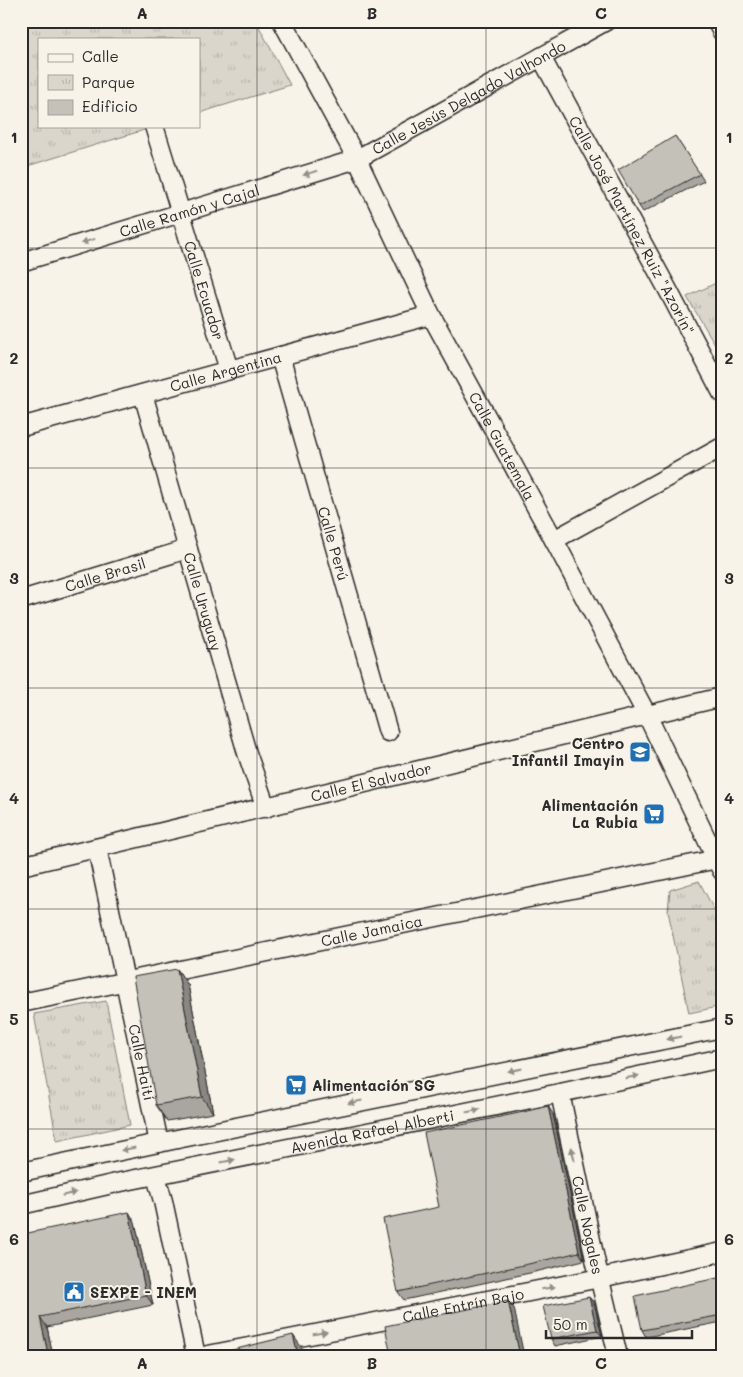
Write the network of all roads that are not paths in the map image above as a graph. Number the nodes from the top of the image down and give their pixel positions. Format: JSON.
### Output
{"nodes":[{"id":1,"x":282,"y":21,"type":"edge"},
{"id":2,"x":606,"y":21,"type":"edge"},
{"id":3,"x":716,"y":21,"type":"edge"},
{"id":4,"x":722,"y":32,"type":"edge"},
{"id":5,"x":541,"y":57,"type":"junction"},
{"id":6,"x":155,"y":128,"type":"edge"},
{"id":7,"x":357,"y":159,"type":"junction"},
{"id":8,"x":181,"y":213,"type":"junction"},
{"id":9,"x":21,"y":262,"type":"edge"},
{"id":10,"x":431,"y":314,"type":"junction"},
{"id":11,"x":280,"y":356,"type":"junction"},
{"id":12,"x":230,"y":370,"type":"junction"},
{"id":13,"x":722,"y":393,"type":"edge"},
{"id":14,"x":143,"y":394,"type":"junction"},
{"id":15,"x":21,"y":427,"type":"edge"},
{"id":16,"x":722,"y":447,"type":"edge"},
{"id":17,"x":554,"y":540,"type":"junction"},
{"id":18,"x":188,"y":549,"type":"junction"},
{"id":19,"x":22,"y":597,"type":"edge"},
{"id":20,"x":722,"y":697,"type":"edge"},
{"id":21,"x":647,"y":715,"type":"junction"},
{"id":22,"x":388,"y":732,"type":"dead end"},
{"id":23,"x":266,"y":808,"type":"junction"},
{"id":24,"x":97,"y":848,"type":"junction"},
{"id":25,"x":720,"y":863,"type":"edge"},
{"id":26,"x":21,"y":866,"type":"edge"},
{"id":27,"x":124,"y":981,"type":"junction"},
{"id":28,"x":21,"y":1003,"type":"edge"},
{"id":29,"x":722,"y":1028,"type":"edge"},
{"id":30,"x":722,"y":1058,"type":"edge"},
{"id":31,"x":560,"y":1093,"type":"junction"},
{"id":32,"x":158,"y":1143,"type":"junction"},
{"id":33,"x":21,"y":1172,"type":"edge"},
{"id":34,"x":156,"y":1176,"type":"junction"},
{"id":35,"x":21,"y":1205,"type":"edge"},
{"id":36,"x":722,"y":1252,"type":"edge"},
{"id":37,"x":600,"y":1278,"type":"junction"},
{"id":38,"x":196,"y":1356,"type":"edge"},
{"id":39,"x":203,"y":1356,"type":"edge"},
{"id":40,"x":618,"y":1356,"type":"edge"}],
"edges":[{"from":1,"to":7,"type":"street","name":"Calle Guatemala"},
{"from":2,"to":5,"type":"street","name":"Calle Jesús Delgado Valhondo"},
{"from":3,"to":4,"type":"street"},
{"from":5,"to":7,"type":"street","name":"Calle Jesús Delgado Valhondo"},
{"from":5,"to":13,"type":"street","name":"Calle José Martínez Ruiz \"Azorín\""},
{"from":6,"to":8,"type":"street","name":"Calle Ecuador"},
{"from":7,"to":8,"type":"street","name":"Calle Ramón y Cajal","one_way":true},
{"from":7,"to":10,"type":"street","name":"Calle Guatemala"},
{"from":8,"to":9,"type":"street","name":"Calle Ramón y Cajal","one_way":true},
{"from":8,"to":12,"type":"street","name":"Calle Ecuador"},
{"from":10,"to":11,"type":"street","name":"Calle Argentina"},
{"from":10,"to":17,"type":"street","name":"Calle Guatemala"},
{"from":11,"to":12,"type":"street","name":"Calle Argentina"},
{"from":11,"to":22,"type":"street","name":"Calle Perú"},
{"from":12,"to":14,"type":"street","name":"Calle Argentina"},
{"from":14,"to":15,"type":"street","name":"Calle Argentina"},
{"from":14,"to":18,"type":"street","name":"Calle Uruguay"},
{"from":16,"to":17,"type":"street"},
{"from":17,"to":21,"type":"street","name":"Calle Guatemala"},
{"from":18,"to":19,"type":"street","name":"Calle Brasil"},
{"from":18,"to":23,"type":"street","name":"Calle Uruguay"},
{"from":20,"to":21,"type":"street","name":"Calle El Salvador"},
{"from":21,"to":23,"type":"street","name":"Calle El Salvador"},
{"from":21,"to":25,"type":"street","name":"Calle Guatemala"},
{"from":23,"to":24,"type":"street","name":"Calle El Salvador"},
{"from":24,"to":26,"type":"street","name":"Calle El Salvador"},
{"from":24,"to":27,"type":"street","name":"Calle Haití"},
{"from":25,"to":27,"type":"street","name":"Calle Jamaica"},
{"from":27,"to":28,"type":"street","name":"Calle Jamaica"},
{"from":27,"to":32,"type":"street","name":"Calle Haití"},
{"from":29,"to":32,"type":"street","name":"Avenida Rafael Alberti","one_way":true},
{"from":31,"to":30,"type":"street","name":"Avenida Rafael Alberti","one_way":true},
{"from":34,"to":31,"type":"street","name":"Avenida Rafael Alberti","one_way":true},
{"from":37,"to":31,"type":"street","name":"Calle Nogales","one_way":true},
{"from":32,"to":33,"type":"street","name":"Avenida Rafael Alberti","one_way":true},
{"from":35,"to":34,"type":"street","name":"Avenida Rafael Alberti","one_way":true},
{"from":34,"to":38,"type":"street"},
{"from":36,"to":37,"type":"street","name":"Calle Entrín Bajo"},
{"from":39,"to":37,"type":"street","name":"Calle Entrín Bajo","one_way":true},
{"from":37,"to":40,"type":"street","name":"Calle Nogales"}]}
